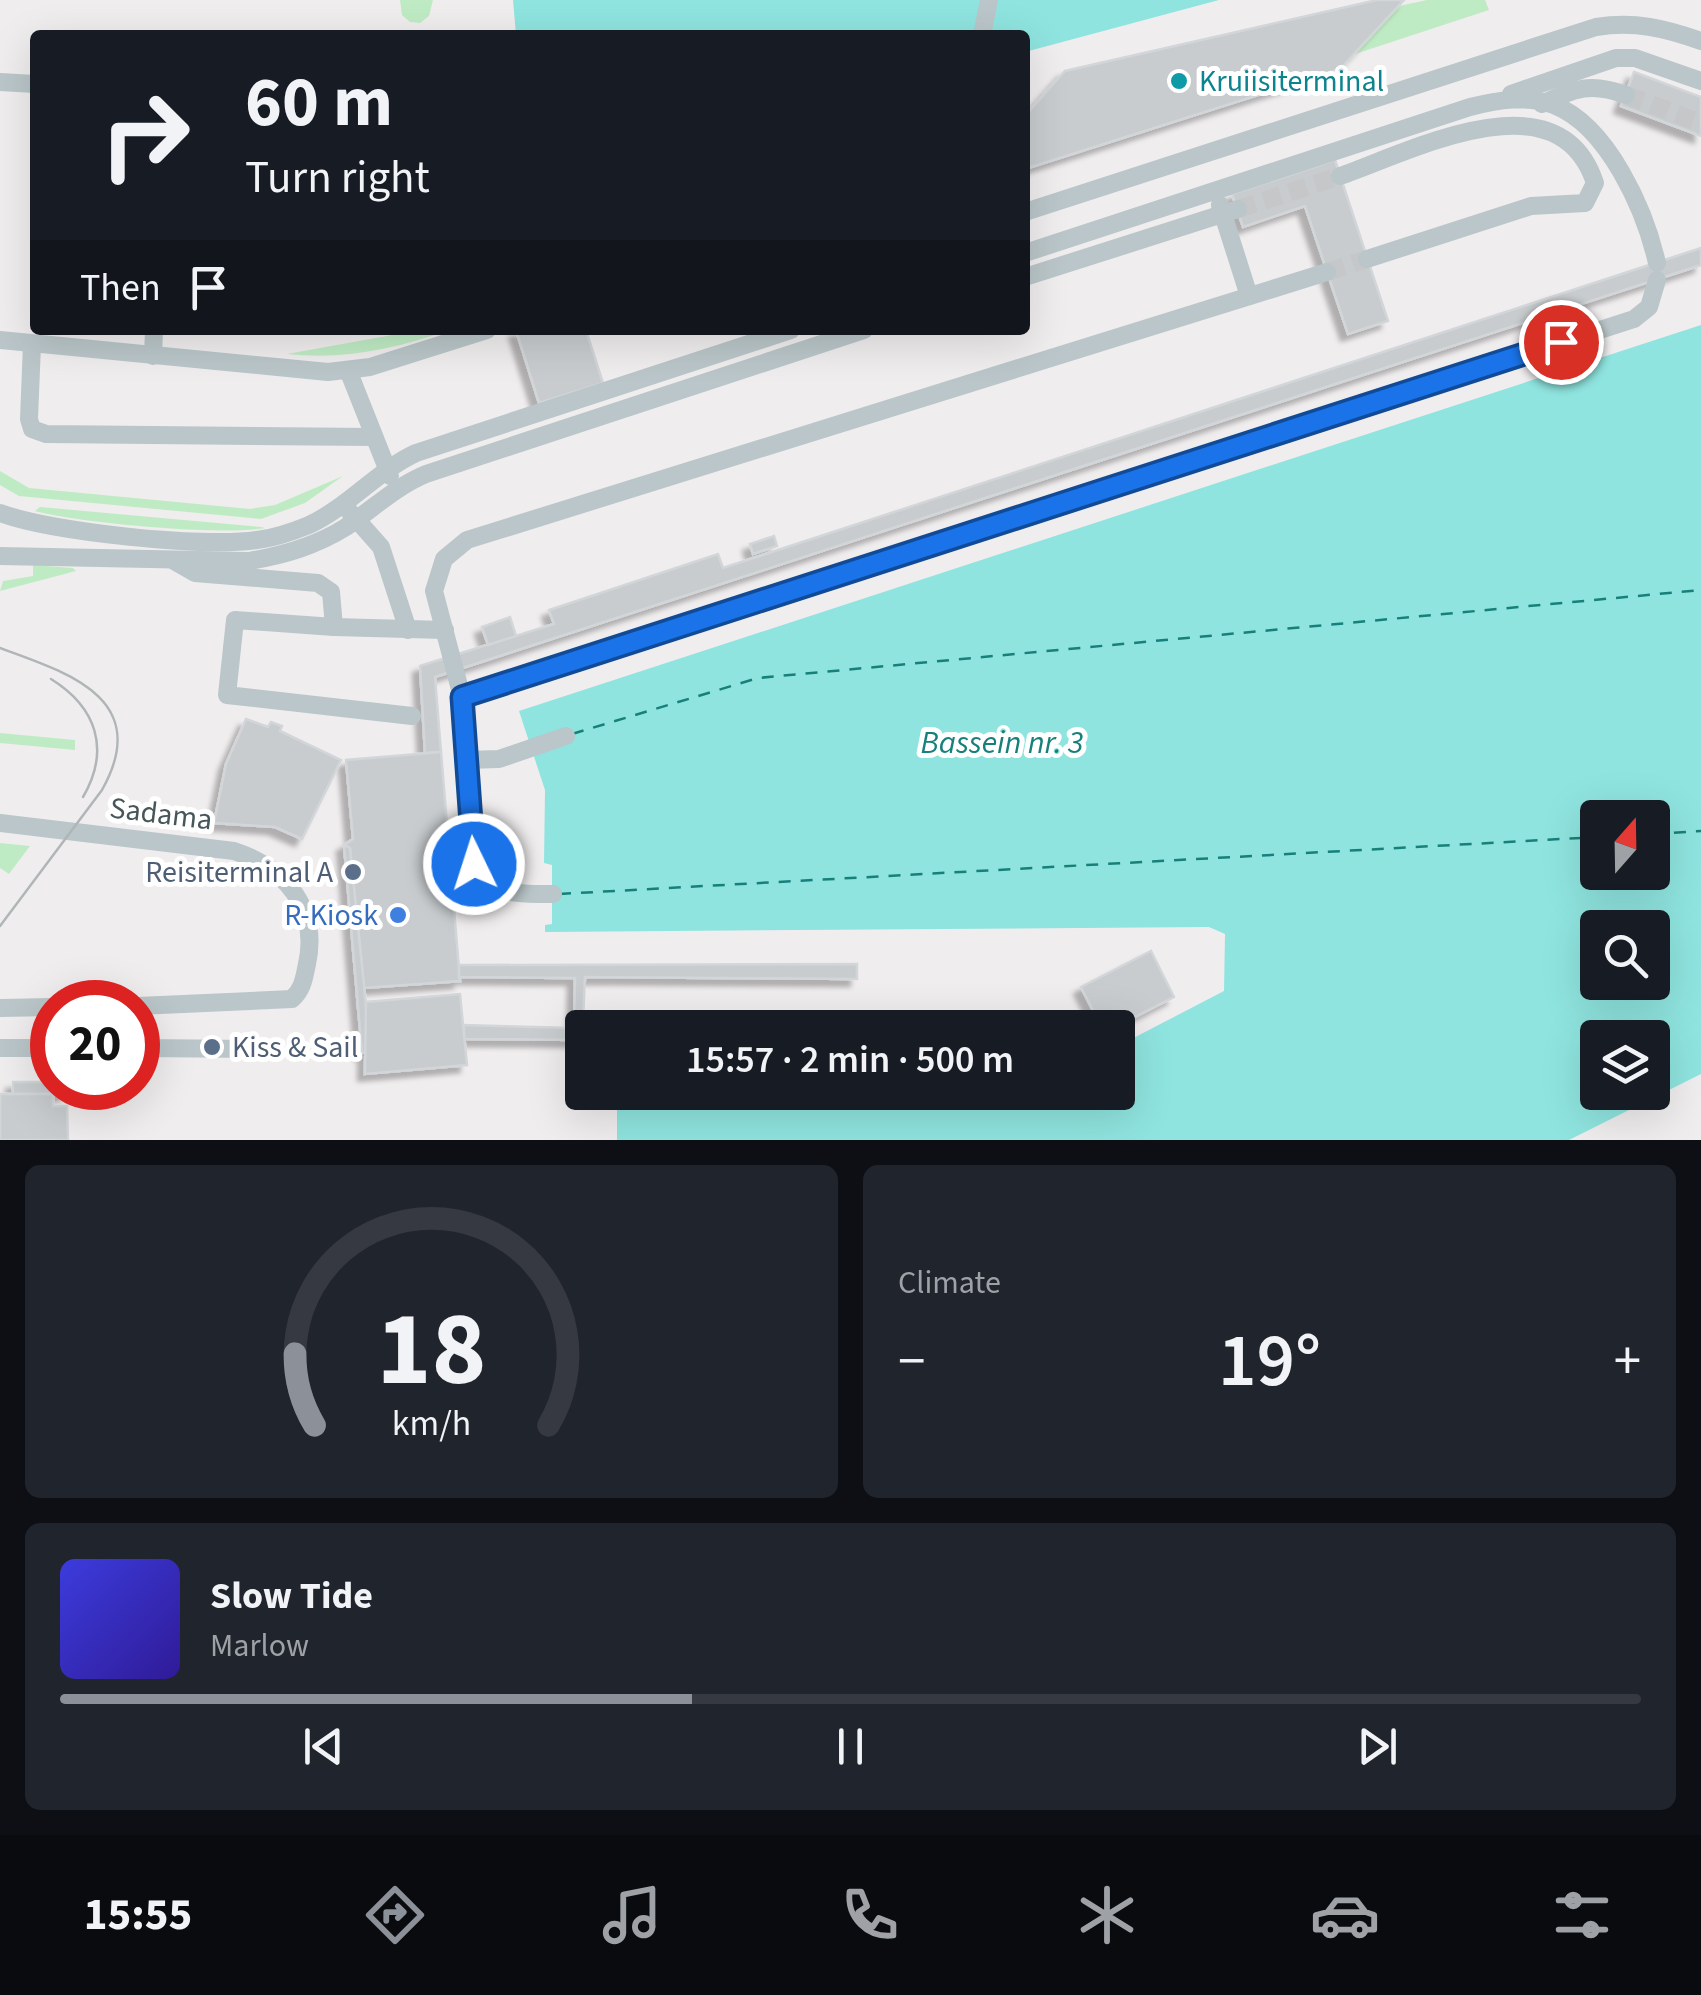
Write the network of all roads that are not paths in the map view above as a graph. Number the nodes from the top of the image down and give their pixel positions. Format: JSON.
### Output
{"nodes":[{"id":1,"x":990,"y":0,"type":"edge"},
{"id":2,"x":983,"y":30,"type":"edge"},
{"id":3,"x":1701,"y":41,"type":"edge"},
{"id":4,"x":1701,"y":80,"type":"edge"},
{"id":5,"x":0,"y":82,"type":"edge"},
{"id":6,"x":30,"y":84,"type":"edge"},
{"id":7,"x":1626,"y":95,"type":"tunnel mouth"},
{"id":8,"x":1489,"y":102,"type":"junction"},
{"id":9,"x":1544,"y":102,"type":"junction"},
{"id":10,"x":1497,"y":125,"type":"junction"},
{"id":11,"x":1340,"y":176,"type":"tunnel mouth"},
{"id":12,"x":1216,"y":190,"type":"junction"},
{"id":13,"x":1030,"y":210,"type":"edge"},
{"id":14,"x":1230,"y":212,"type":"junction"},
{"id":15,"x":1030,"y":251,"type":"edge"},
{"id":16,"x":1367,"y":259,"type":"tunnel mouth"},
{"id":17,"x":1327,"y":272,"type":"tunnel mouth"},
{"id":18,"x":1030,"y":275,"type":"edge"},
{"id":19,"x":1249,"y":296,"type":"junction"},
{"id":20,"x":154,"y":335,"type":"edge"},
{"id":21,"x":471,"y":335,"type":"edge"},
{"id":22,"x":776,"y":335,"type":"edge"},
{"id":23,"x":849,"y":335,"type":"edge"},
{"id":24,"x":0,"y":340,"type":"edge"},
{"id":25,"x":32,"y":344,"type":"junction"},
{"id":26,"x":153,"y":356,"type":"junction"},
{"id":27,"x":348,"y":370,"type":"junction"},
{"id":28,"x":374,"y":437,"type":"junction"},
{"id":29,"x":386,"y":469,"type":"junction"},
{"id":30,"x":397,"y":486,"type":"junction"},
{"id":31,"x":342,"y":503,"type":"junction"},
{"id":32,"x":0,"y":513,"type":"edge"},
{"id":33,"x":356,"y":519,"type":"junction"},
{"id":34,"x":0,"y":556,"type":"edge"},
{"id":35,"x":169,"y":558,"type":"junction"},
{"id":36,"x":334,"y":627,"type":"junction"},
{"id":37,"x":408,"y":630,"type":"junction"},
{"id":38,"x":445,"y":630,"type":"junction"},
{"id":39,"x":462,"y":697,"type":"junction"},
{"id":40,"x":412,"y":716,"type":"dead end"},
{"id":41,"x":566,"y":736,"type":"dead end"},
{"id":42,"x":466,"y":760,"type":"junction"},
{"id":43,"x":0,"y":823,"type":"edge"},
{"id":44,"x":553,"y":894,"type":"dead end"},
{"id":45,"x":228,"y":1004,"type":"dead end"},
{"id":46,"x":160,"y":1005,"type":"edge"},
{"id":47,"x":160,"y":1006,"type":"edge"},
{"id":48,"x":30,"y":1008,"type":"edge"},
{"id":49,"x":0,"y":1009,"type":"edge"},
{"id":50,"x":0,"y":1048,"type":"edge"},
{"id":51,"x":30,"y":1048,"type":"edge"},
{"id":52,"x":160,"y":1048,"type":"edge"},
{"id":53,"x":256,"y":1048,"type":"dead end"}],
"edges":[{"from":1,"to":2,"type":"lane"},
{"from":3,"to":13,"type":"lane"},
{"from":4,"to":8,"type":"lane"},
{"from":5,"to":6,"type":"lane"},
{"from":7,"to":9,"type":"lane"},
{"from":8,"to":9,"type":"lane"},
{"from":8,"to":12,"type":"lane"},
{"from":9,"to":10,"type":"lane"},
{"from":9,"to":39,"type":"lane"},
{"from":10,"to":11,"type":"lane"},
{"from":10,"to":16,"type":"lane"},
{"from":12,"to":14,"type":"lane"},
{"from":12,"to":15,"type":"lane"},
{"from":14,"to":18,"type":"lane"},
{"from":14,"to":19,"type":"lane"},
{"from":17,"to":19,"type":"lane"},
{"from":19,"to":38,"type":"lane"},
{"from":20,"to":26,"type":"lane"},
{"from":21,"to":27,"type":"lane"},
{"from":22,"to":29,"type":"lane"},
{"from":23,"to":30,"type":"lane"},
{"from":24,"to":25,"type":"lane"},
{"from":25,"to":26,"type":"lane"},
{"from":25,"to":28,"type":"lane"},
{"from":26,"to":27,"type":"lane"},
{"from":27,"to":28,"type":"lane"},
{"from":28,"to":29,"type":"lane"},
{"from":29,"to":30,"type":"lane"},
{"from":29,"to":31,"type":"lane"},
{"from":30,"to":33,"type":"lane"},
{"from":31,"to":32,"type":"lane"},
{"from":31,"to":33,"type":"lane"},
{"from":33,"to":35,"type":"lane"},
{"from":33,"to":37,"type":"lane"},
{"from":34,"to":35,"type":"lane"},
{"from":35,"to":36,"type":"lane"},
{"from":36,"to":37,"type":"lane"},
{"from":36,"to":40,"type":"lane"},
{"from":37,"to":38,"type":"lane"},
{"from":38,"to":39,"type":"lane"},
{"from":39,"to":42,"type":"lane"},
{"from":41,"to":42,"type":"lane"},
{"from":42,"to":44,"type":"lane"},
{"from":43,"to":46,"type":"lane","name":"Sadama"},
{"from":45,"to":47,"type":"lane"},
{"from":48,"to":49,"type":"lane"},
{"from":50,"to":51,"type":"lane"},
{"from":52,"to":53,"type":"lane"}]}
